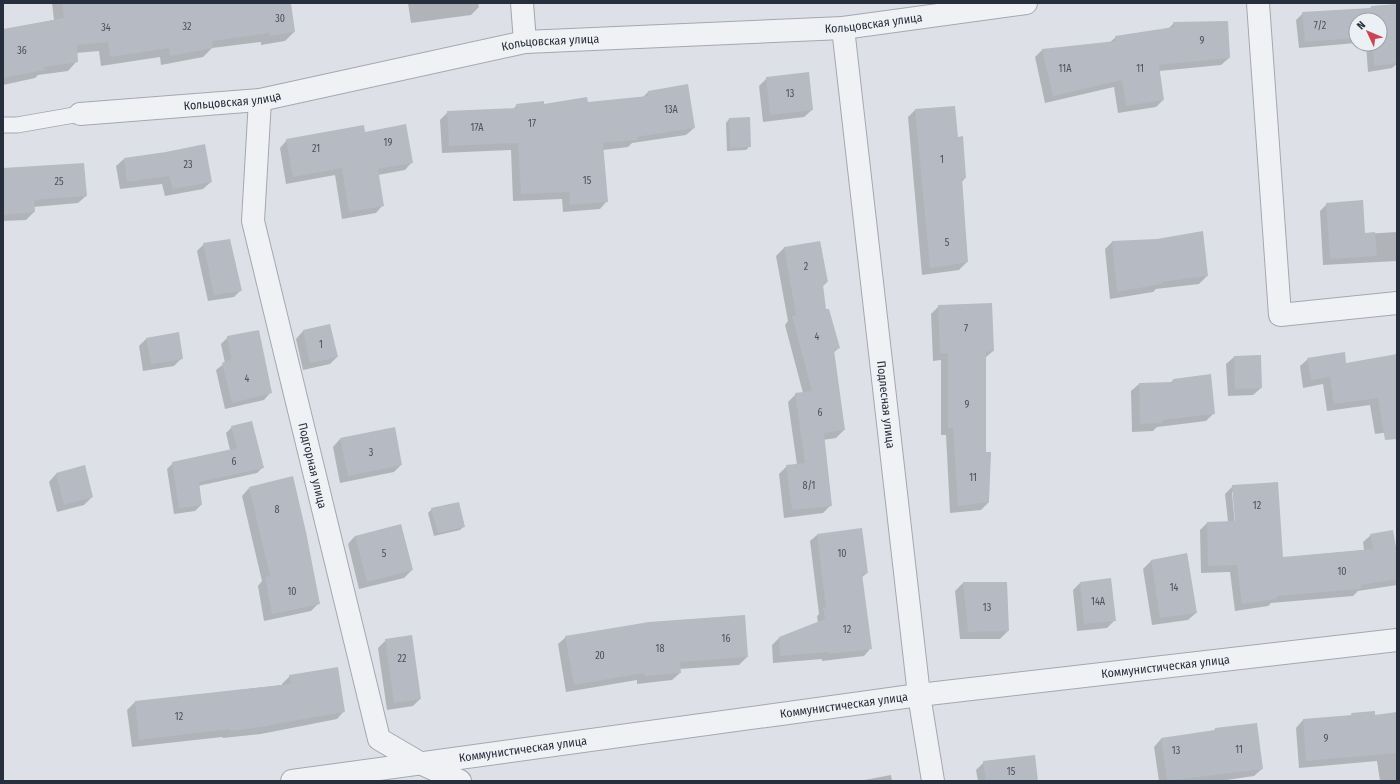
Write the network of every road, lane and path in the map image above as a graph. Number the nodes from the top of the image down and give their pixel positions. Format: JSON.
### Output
{"nodes":[{"id":1,"x":522,"y":3,"type":"edge"},
{"id":2,"x":1026,"y":3,"type":"edge"},
{"id":3,"x":1258,"y":3,"type":"edge"},
{"id":4,"x":843,"y":28,"type":"junction"},
{"id":5,"x":525,"y":42,"type":"junction"},
{"id":6,"x":260,"y":100,"type":"junction"},
{"id":7,"x":80,"y":114,"type":"joint"},
{"id":8,"x":3,"y":125,"type":"edge"},
{"id":9,"x":1397,"y":303,"type":"edge"},
{"id":10,"x":1397,"y":640,"type":"edge"},
{"id":11,"x":918,"y":696,"type":"junction"},
{"id":12,"x":420,"y":763,"type":"junction"},
{"id":13,"x":292,"y":781,"type":"edge"},
{"id":14,"x":460,"y":781,"type":"edge"},
{"id":15,"x":933,"y":781,"type":"edge"}],
"edges":[{"from":1,"to":5,"type":"street"},
{"from":2,"to":4,"type":"street","name":"Кольцовская улица"},
{"from":3,"to":9,"type":"street"},
{"from":4,"to":5,"type":"street","name":"Кольцовская улица"},
{"from":4,"to":11,"type":"street","name":"Подлесная улица"},
{"from":5,"to":6,"type":"street","name":"Кольцовская улица"},
{"from":6,"to":7,"type":"street","name":"Кольцовская улица"},
{"from":6,"to":12,"type":"street","name":"Подгорная улица"},
{"from":7,"to":8,"type":"lane"},
{"from":10,"to":11,"type":"street","name":"Коммунистическая улица"},
{"from":11,"to":12,"type":"street","name":"Коммунистическая улица"},
{"from":11,"to":15,"type":"street","name":"Подлесная улица"},
{"from":12,"to":13,"type":"street","name":"Коммунистическая улица"},
{"from":12,"to":14,"type":"street","name":"Подгорная улица"}]}
